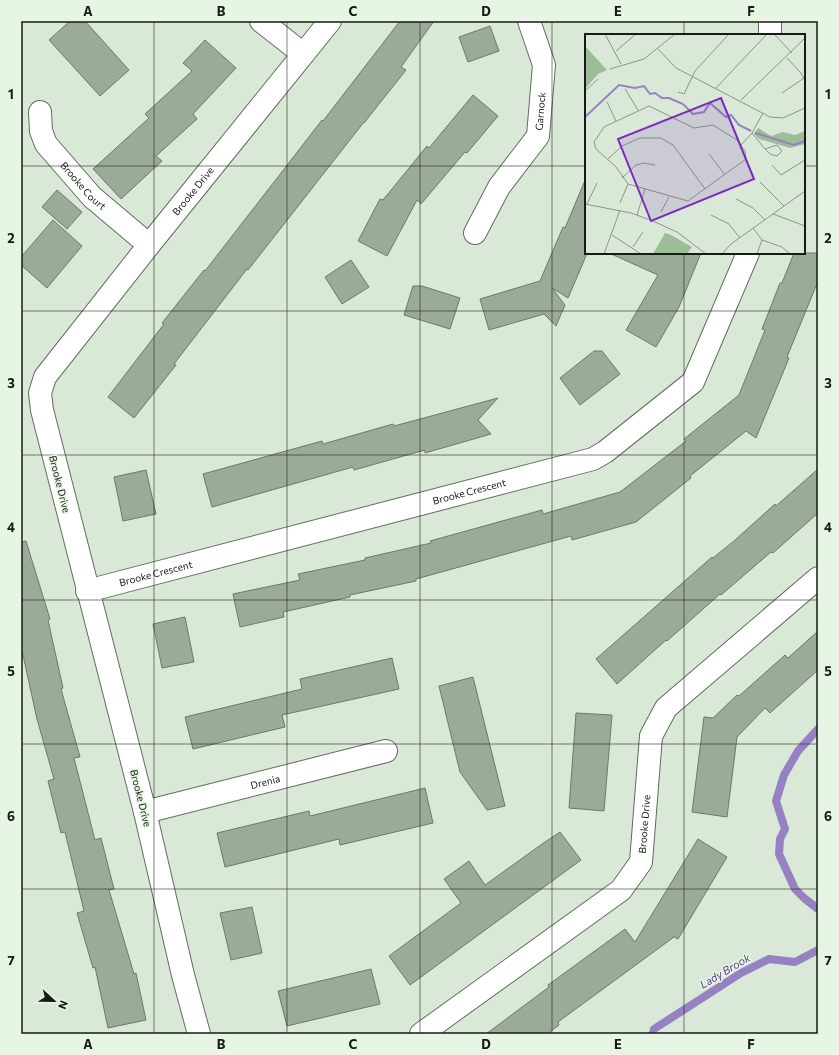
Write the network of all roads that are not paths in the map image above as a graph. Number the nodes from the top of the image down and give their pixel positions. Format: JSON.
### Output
{"nodes":[{"id":1,"x":261,"y":21,"type":"edge"},
{"id":2,"x":330,"y":21,"type":"edge"},
{"id":3,"x":529,"y":21,"type":"edge"},
{"id":4,"x":770,"y":21,"type":"edge"},
{"id":5,"x":770,"y":34,"type":"edge"},
{"id":6,"x":303,"y":54,"type":"junction"},
{"id":7,"x":40,"y":112,"type":"dead end"},
{"id":8,"x":475,"y":233,"type":"dead end"},
{"id":9,"x":149,"y":246,"type":"junction"},
{"id":10,"x":748,"y":254,"type":"edge"},
{"id":11,"x":818,"y":578,"type":"edge"},
{"id":12,"x":87,"y":591,"type":"junction"},
{"id":13,"x":386,"y":751,"type":"dead end"},
{"id":14,"x":144,"y":812,"type":"junction"},
{"id":15,"x":199,"y":1034,"type":"edge"},
{"id":16,"x":420,"y":1034,"type":"edge"}],
"edges":[{"from":1,"to":6,"type":"street"},
{"from":2,"to":6,"type":"street","name":"Brooke Drive"},
{"from":3,"to":8,"type":"street","name":"Garnock"},
{"from":4,"to":5,"type":"street"},
{"from":6,"to":9,"type":"street","name":"Brooke Drive"},
{"from":7,"to":9,"type":"street","name":"Brooke Court"},
{"from":9,"to":12,"type":"street","name":"Brooke Drive"},
{"from":10,"to":12,"type":"street","name":"Brooke Crescent"},
{"from":11,"to":16,"type":"street","name":"Brooke Drive"},
{"from":12,"to":14,"type":"street","name":"Brooke Drive"},
{"from":13,"to":14,"type":"street","name":"Drenia"},
{"from":14,"to":15,"type":"street","name":"Brooke Drive"}]}
